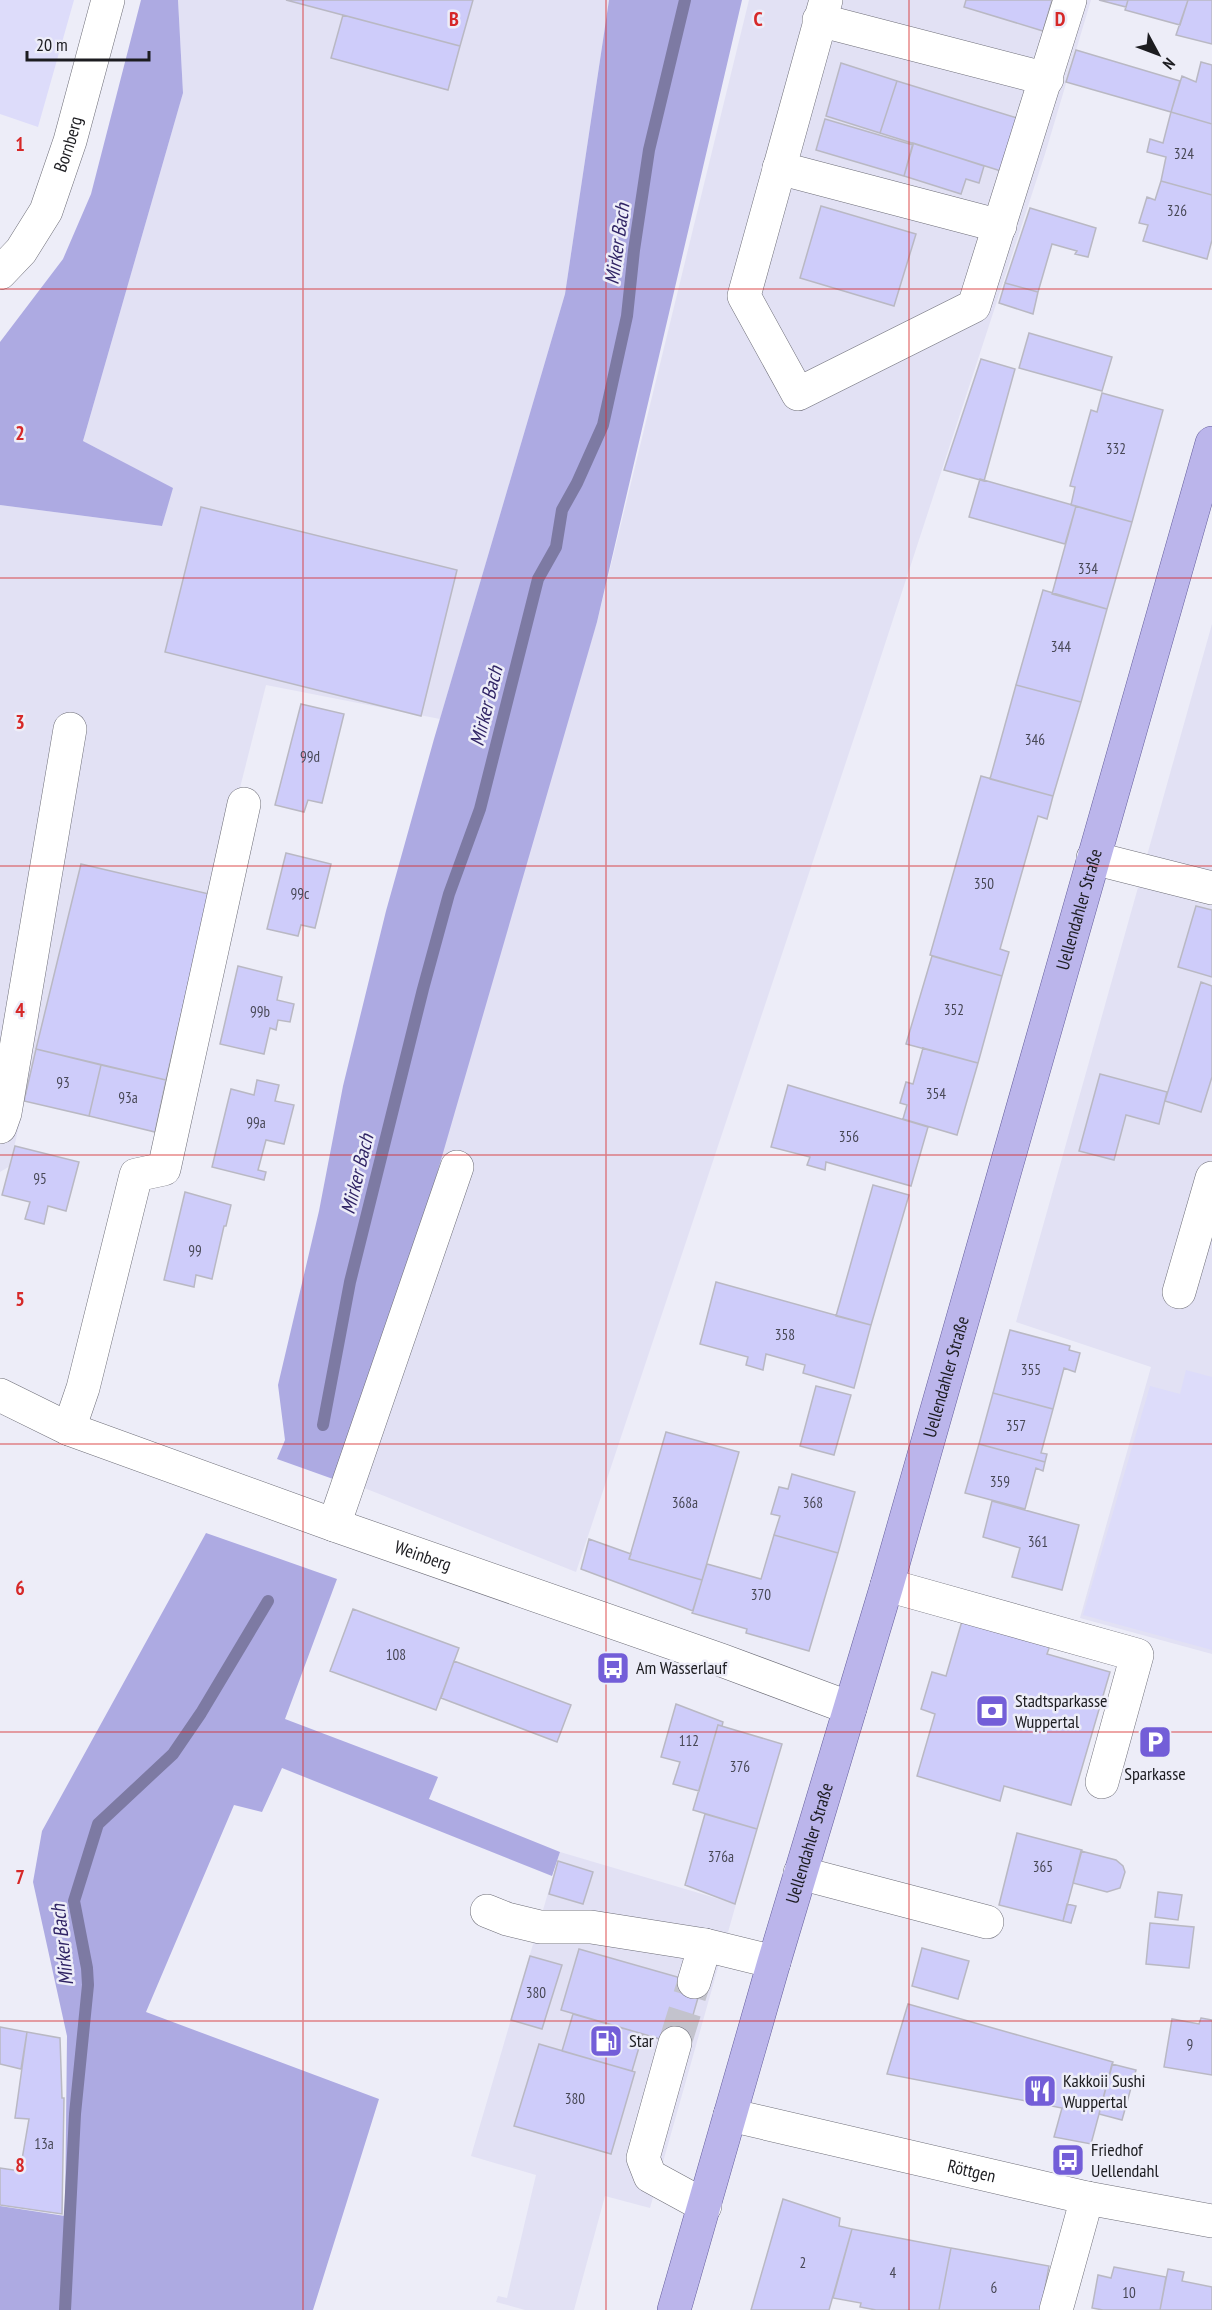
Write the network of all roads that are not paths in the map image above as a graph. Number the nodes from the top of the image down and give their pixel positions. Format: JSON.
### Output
{"nodes":[{"id":1,"x":108,"y":0,"type":"edge"},
{"id":2,"x":1070,"y":0,"type":"edge"},
{"id":3,"x":822,"y":10,"type":"edge"},
{"id":4,"x":1047,"y":79,"type":"junction"},
{"id":5,"x":779,"y":168,"type":"junction"},
{"id":6,"x":1000,"y":226,"type":"junction"},
{"id":7,"x":0,"y":273,"type":"edge"},
{"id":8,"x":1212,"y":443,"type":"edge"},
{"id":9,"x":70,"y":729,"type":"dead end"},
{"id":10,"x":244,"y":804,"type":"dead end"},
{"id":11,"x":1093,"y":858,"type":"junction"},
{"id":12,"x":1212,"y":888,"type":"edge"},
{"id":13,"x":0,"y":1127,"type":"edge"},
{"id":14,"x":457,"y":1167,"type":"dead end"},
{"id":15,"x":1212,"y":1178,"type":"edge"},
{"id":16,"x":1179,"y":1292,"type":"dead end"},
{"id":17,"x":0,"y":1395,"type":"edge"},
{"id":18,"x":69,"y":1429,"type":"junction"},
{"id":19,"x":334,"y":1525,"type":"junction"},
{"id":20,"x":887,"y":1585,"type":"junction"},
{"id":21,"x":850,"y":1708,"type":"junction"},
{"id":22,"x":1102,"y":1782,"type":"dead end"},
{"id":23,"x":800,"y":1873,"type":"junction"},
{"id":24,"x":487,"y":1911,"type":"dead end"},
{"id":25,"x":987,"y":1922,"type":"dead end"},
{"id":26,"x":705,"y":1945,"type":"junction"},
{"id":27,"x":774,"y":1962,"type":"junction"},
{"id":28,"x":694,"y":1982,"type":"tunnel mouth"},
{"id":29,"x":675,"y":2043,"type":"tunnel mouth"},
{"id":30,"x":730,"y":2115,"type":"junction"},
{"id":31,"x":1087,"y":2198,"type":"junction"},
{"id":32,"x":705,"y":2206,"type":"junction"},
{"id":33,"x":1212,"y":2221,"type":"edge"},
{"id":34,"x":675,"y":2310,"type":"edge"},
{"id":35,"x":1056,"y":2310,"type":"edge"}],
"edges":[{"from":1,"to":7,"type":"street","name":"Bornberg"},
{"from":2,"to":4,"type":"street"},
{"from":3,"to":4,"type":"street"},
{"from":3,"to":5,"type":"street"},
{"from":4,"to":6,"type":"street"},
{"from":5,"to":6,"type":"street"},
{"from":5,"to":6,"type":"street"},
{"from":8,"to":11,"type":"main road","name":"Uellendahler Straße"},
{"from":9,"to":13,"type":"street"},
{"from":10,"to":18,"type":"street"},
{"from":11,"to":12,"type":"street"},
{"from":11,"to":20,"type":"main road","name":"Uellendahler Straße"},
{"from":14,"to":19,"type":"street"},
{"from":15,"to":16,"type":"street"},
{"from":17,"to":18,"type":"street","name":"Weinberg"},
{"from":18,"to":19,"type":"street","name":"Weinberg"},
{"from":19,"to":21,"type":"street","name":"Weinberg"},
{"from":20,"to":21,"type":"main road","name":"Uellendahler Straße"},
{"from":20,"to":22,"type":"street"},
{"from":21,"to":23,"type":"main road","name":"Uellendahler Straße"},
{"from":23,"to":25,"type":"street"},
{"from":23,"to":27,"type":"main road","name":"Uellendahler Straße"},
{"from":24,"to":26,"type":"street"},
{"from":26,"to":27,"type":"street"},
{"from":26,"to":28,"type":"street"},
{"from":27,"to":30,"type":"main road","name":"Uellendahler Straße"},
{"from":29,"to":32,"type":"street"},
{"from":30,"to":31,"type":"street","name":"Röttgen"},
{"from":30,"to":32,"type":"main road","name":"Uellendahler Straße"},
{"from":31,"to":33,"type":"street","name":"Röttgen"},
{"from":31,"to":35,"type":"street"},
{"from":32,"to":34,"type":"main road","name":"Uellendahler Straße"}]}
